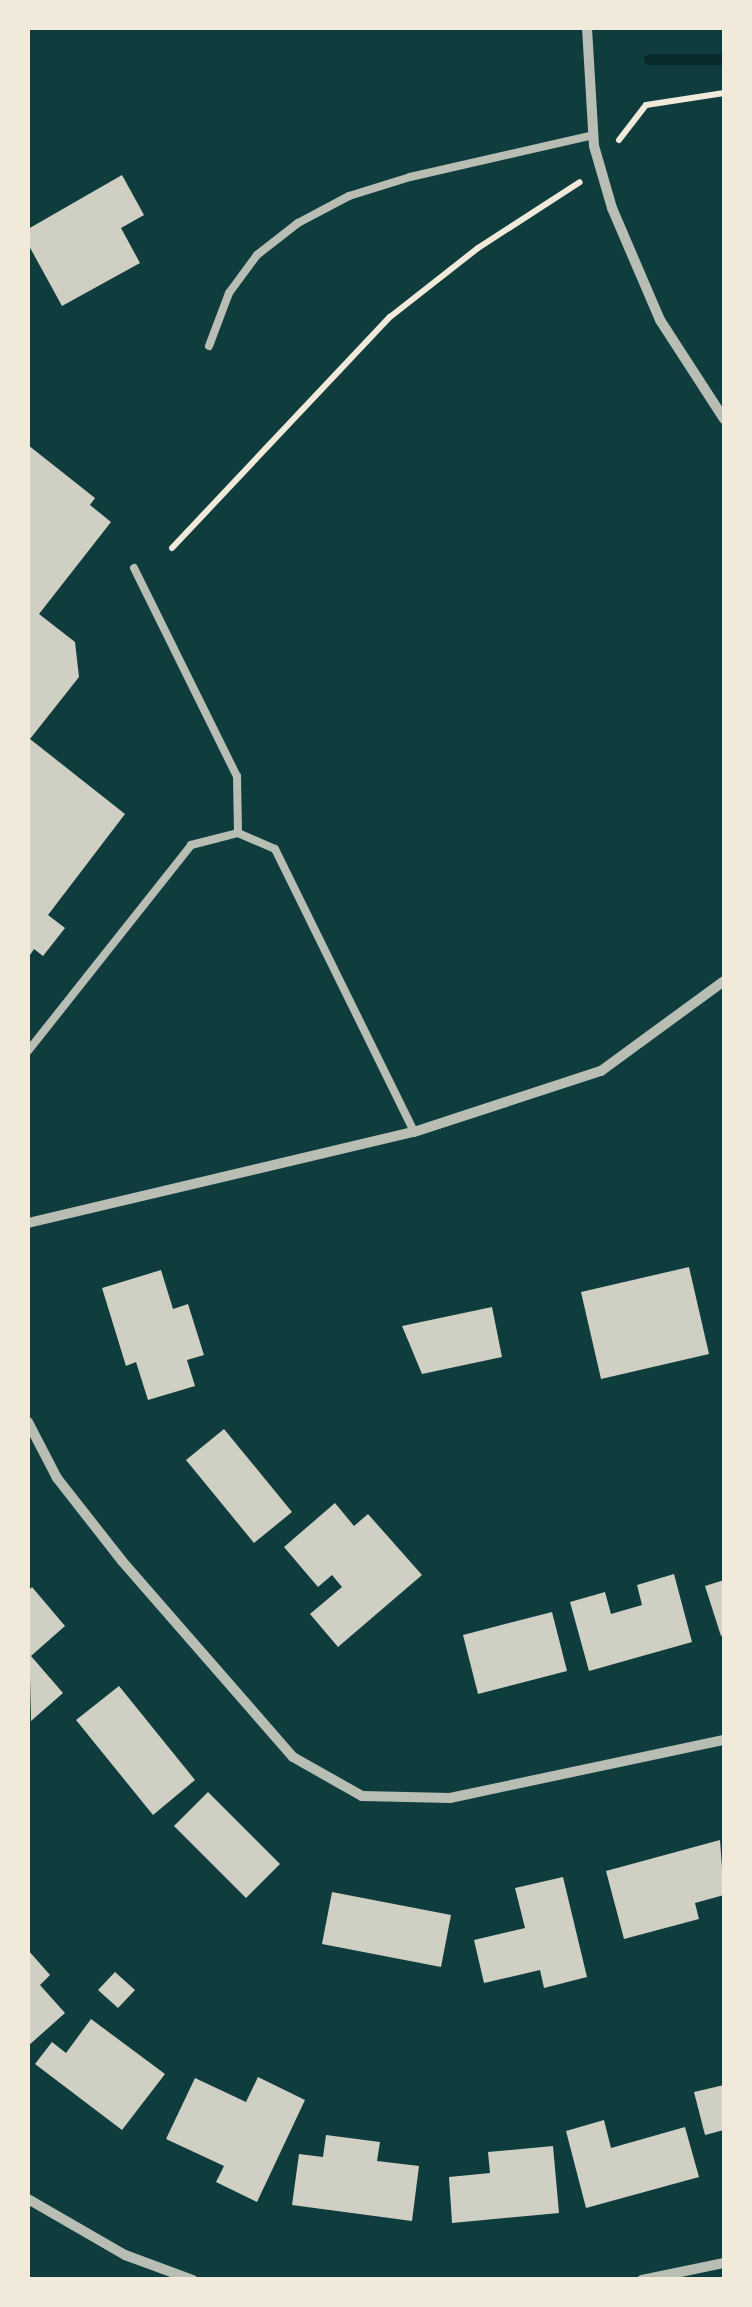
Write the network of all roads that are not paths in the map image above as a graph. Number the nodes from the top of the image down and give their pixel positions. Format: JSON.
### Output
{"nodes":[{"id":1,"x":586,"y":28,"type":"edge"},
{"id":2,"x":593,"y":136,"type":"junction"},
{"id":3,"x":209,"y":346,"type":"dead end"},
{"id":4,"x":724,"y":419,"type":"edge"},
{"id":5,"x":134,"y":568,"type":"dead end"},
{"id":6,"x":238,"y":833,"type":"junction"},
{"id":7,"x":724,"y":981,"type":"edge"},
{"id":8,"x":28,"y":1051,"type":"edge"},
{"id":9,"x":414,"y":1132,"type":"junction"},
{"id":10,"x":28,"y":1223,"type":"edge"},
{"id":11,"x":28,"y":1422,"type":"edge"},
{"id":12,"x":724,"y":1740,"type":"edge"},
{"id":13,"x":28,"y":2199,"type":"edge"},
{"id":14,"x":724,"y":2263,"type":"edge"},
{"id":15,"x":193,"y":2280,"type":"edge"},
{"id":16,"x":642,"y":2280,"type":"edge"}],
"edges":[{"from":1,"to":2,"type":"street"},
{"from":2,"to":3,"type":"lane"},
{"from":2,"to":4,"type":"street"},
{"from":5,"to":6,"type":"lane"},
{"from":6,"to":8,"type":"lane"},
{"from":6,"to":9,"type":"lane"},
{"from":7,"to":9,"type":"street"},
{"from":9,"to":10,"type":"street"},
{"from":11,"to":12,"type":"street"},
{"from":13,"to":15,"type":"street"},
{"from":14,"to":16,"type":"street"}]}
